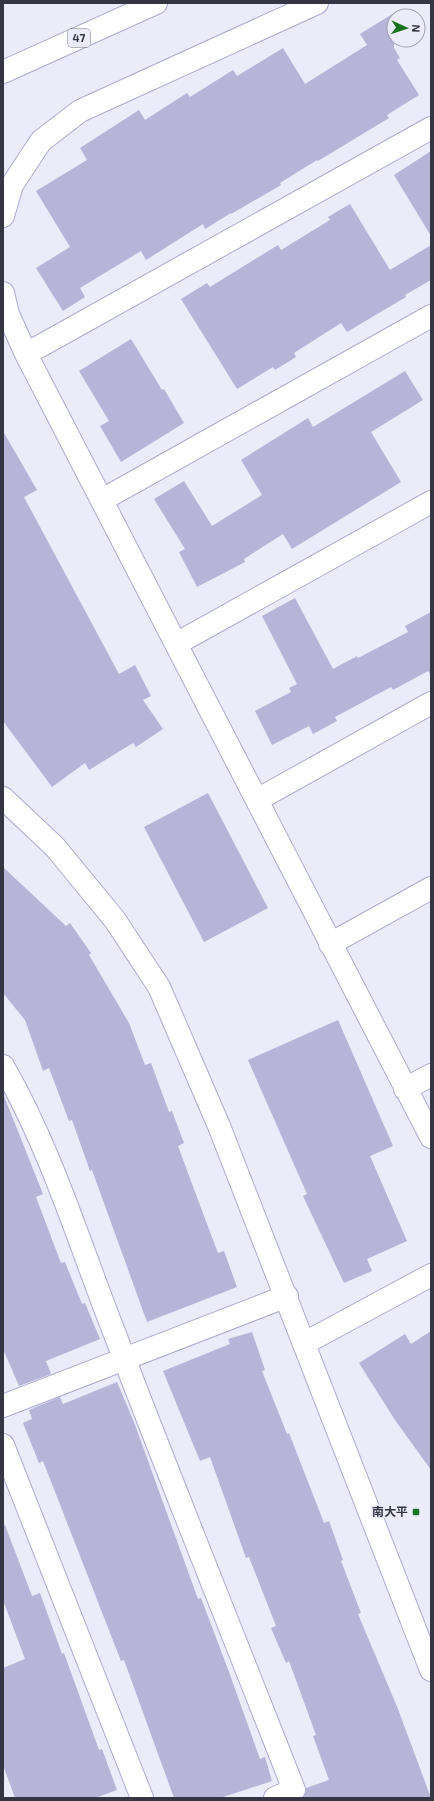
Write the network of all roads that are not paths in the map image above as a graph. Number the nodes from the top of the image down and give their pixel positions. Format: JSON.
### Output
{"nodes":[{"id":1,"x":156,"y":3,"type":"edge"},
{"id":2,"x":317,"y":3,"type":"edge"},
{"id":3,"x":3,"y":72,"type":"edge"},
{"id":4,"x":431,"y":128,"type":"edge"},
{"id":5,"x":3,"y":216,"type":"edge"},
{"id":6,"x":3,"y":293,"type":"edge"},
{"id":7,"x":431,"y":316,"type":"edge"},
{"id":8,"x":26,"y":354,"type":"junction"},
{"id":9,"x":102,"y":500,"type":"junction"},
{"id":10,"x":431,"y":502,"type":"edge"},
{"id":11,"x":176,"y":644,"type":"junction"},
{"id":12,"x":431,"y":703,"type":"edge"},
{"id":13,"x":3,"y":798,"type":"edge"},
{"id":14,"x":257,"y":800,"type":"junction"},
{"id":15,"x":431,"y":888,"type":"edge"},
{"id":16,"x":330,"y":944,"type":"junction"},
{"id":17,"x":3,"y":1066,"type":"edge"},
{"id":18,"x":431,"y":1075,"type":"edge"},
{"id":19,"x":406,"y":1089,"type":"junction"},
{"id":20,"x":431,"y":1137,"type":"edge"},
{"id":21,"x":431,"y":1275,"type":"edge"},
{"id":22,"x":287,"y":1296,"type":"junction"},
{"id":23,"x":305,"y":1343,"type":"junction"},
{"id":24,"x":124,"y":1359,"type":"junction"},
{"id":25,"x":3,"y":1406,"type":"edge"},
{"id":26,"x":3,"y":1445,"type":"edge"},
{"id":27,"x":431,"y":1670,"type":"edge"},
{"id":28,"x":142,"y":1798,"type":"edge"},
{"id":29,"x":275,"y":1798,"type":"edge"}],
"edges":[{"from":1,"to":3,"type":"street","number":"47"},
{"from":2,"to":5,"type":"street"},
{"from":4,"to":8,"type":"street"},
{"from":6,"to":8,"type":"street"},
{"from":7,"to":9,"type":"street"},
{"from":8,"to":9,"type":"street"},
{"from":9,"to":11,"type":"street"},
{"from":10,"to":11,"type":"street"},
{"from":11,"to":14,"type":"street"},
{"from":12,"to":14,"type":"street"},
{"from":13,"to":22,"type":"street"},
{"from":14,"to":16,"type":"street"},
{"from":15,"to":16,"type":"street"},
{"from":16,"to":19,"type":"street"},
{"from":17,"to":24,"type":"street"},
{"from":18,"to":19,"type":"street"},
{"from":19,"to":20,"type":"street"},
{"from":21,"to":23,"type":"street"},
{"from":22,"to":23,"type":"street"},
{"from":22,"to":24,"type":"street"},
{"from":23,"to":27,"type":"street"},
{"from":24,"to":25,"type":"street"},
{"from":24,"to":29,"type":"street"},
{"from":26,"to":28,"type":"street"}]}
